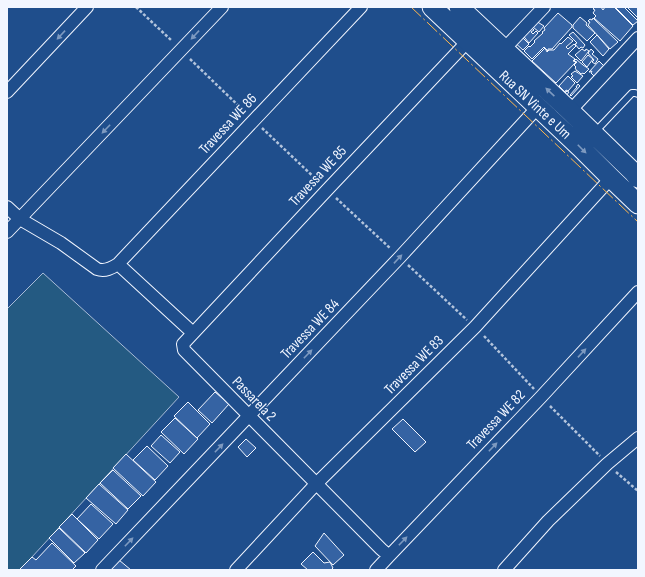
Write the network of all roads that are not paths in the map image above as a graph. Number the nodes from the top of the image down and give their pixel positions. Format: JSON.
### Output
{"nodes":[{"id":1,"x":87,"y":7,"type":"edge"},
{"id":2,"x":222,"y":7,"type":"edge"},
{"id":3,"x":361,"y":7,"type":"edge"},
{"id":4,"x":432,"y":7,"type":"edge"},
{"id":5,"x":459,"y":7,"type":"edge"},
{"id":6,"x":544,"y":7,"type":"edge"},
{"id":7,"x":638,"y":38,"type":"edge"},
{"id":8,"x":468,"y":42,"type":"junction"},
{"id":9,"x":510,"y":55,"type":"junction"},
{"id":10,"x":503,"y":75,"type":"junction"},
{"id":11,"x":7,"y":92,"type":"edge"},
{"id":12,"x":638,"y":94,"type":"edge"},
{"id":13,"x":538,"y":108,"type":"junction"},
{"id":14,"x":570,"y":111,"type":"junction"},
{"id":15,"x":593,"y":134,"type":"junction"},
{"id":16,"x":637,"y":173,"type":"edge"},
{"id":17,"x":610,"y":178,"type":"junction"},
{"id":18,"x":638,"y":204,"type":"edge"},
{"id":19,"x":7,"y":208,"type":"edge"},
{"id":20,"x":20,"y":219,"type":"junction"},
{"id":21,"x":7,"y":232,"type":"edge"},
{"id":22,"x":118,"y":264,"type":"junction"},
{"id":23,"x":638,"y":292,"type":"edge"},
{"id":24,"x":193,"y":333,"type":"junction"},
{"id":25,"x":249,"y":417,"type":"junction"},
{"id":26,"x":638,"y":438,"type":"edge"},
{"id":27,"x":316,"y":484,"type":"junction"},
{"id":28,"x":389,"y":556,"type":"junction"},
{"id":29,"x":379,"y":569,"type":"edge"},
{"id":30,"x":102,"y":570,"type":"edge"},
{"id":31,"x":236,"y":570,"type":"edge"},
{"id":32,"x":504,"y":570,"type":"edge"}],
"edges":[{"from":1,"to":11,"type":"street","one_way":true},
{"from":2,"to":20,"type":"street","one_way":true},
{"from":3,"to":22,"type":"street","name":"Travessa WE 86"},
{"from":4,"to":8,"type":"main road","name":"Rua SN Vinte e Um"},
{"from":5,"to":9,"type":"main road","name":"Rua SN Vinte e Um"},
{"from":6,"to":9,"type":"street"},
{"from":7,"to":14,"type":"street"},
{"from":8,"to":10,"type":"main road","name":"Rua SN Vinte e Um"},
{"from":8,"to":24,"type":"street","name":"Travessa WE 85"},
{"from":9,"to":10,"type":"main road"},
{"from":14,"to":9,"type":"main road","name":"Rua SN Vinte e Um","one_way":true},
{"from":10,"to":13,"type":"main road","name":"Rua SN Vinte e Um"},
{"from":12,"to":15,"type":"lane"},
{"from":13,"to":17,"type":"main road","name":"Rua SN Vinte e Um","one_way":true},
{"from":25,"to":13,"type":"street","name":"Travessa WE 84","one_way":true},
{"from":14,"to":15,"type":"main road","name":"Rua SN Vinte e Um"},
{"from":15,"to":16,"type":"main road","name":"Rua SN Vinte e Um"},
{"from":17,"to":18,"type":"main road","name":"Rua SN Vinte e Um"},
{"from":17,"to":27,"type":"street","name":"Travessa WE 83"},
{"from":19,"to":20,"type":"street"},
{"from":20,"to":21,"type":"street"},
{"from":20,"to":22,"type":"street"},
{"from":22,"to":24,"type":"street"},
{"from":28,"to":23,"type":"street","name":"Travessa WE 82","one_way":true},
{"from":24,"to":25,"type":"street","name":"Passarela 2"},
{"from":25,"to":27,"type":"street","name":"Passarela 2"},
{"from":30,"to":25,"type":"street","name":"Travessa WE 84","one_way":true},
{"from":26,"to":32,"type":"street"},
{"from":27,"to":28,"type":"street","name":"Passarela 2"},
{"from":27,"to":31,"type":"street","name":"Travessa WE 83"},
{"from":28,"to":29,"type":"street","name":"Travessa WE 82"}]}
